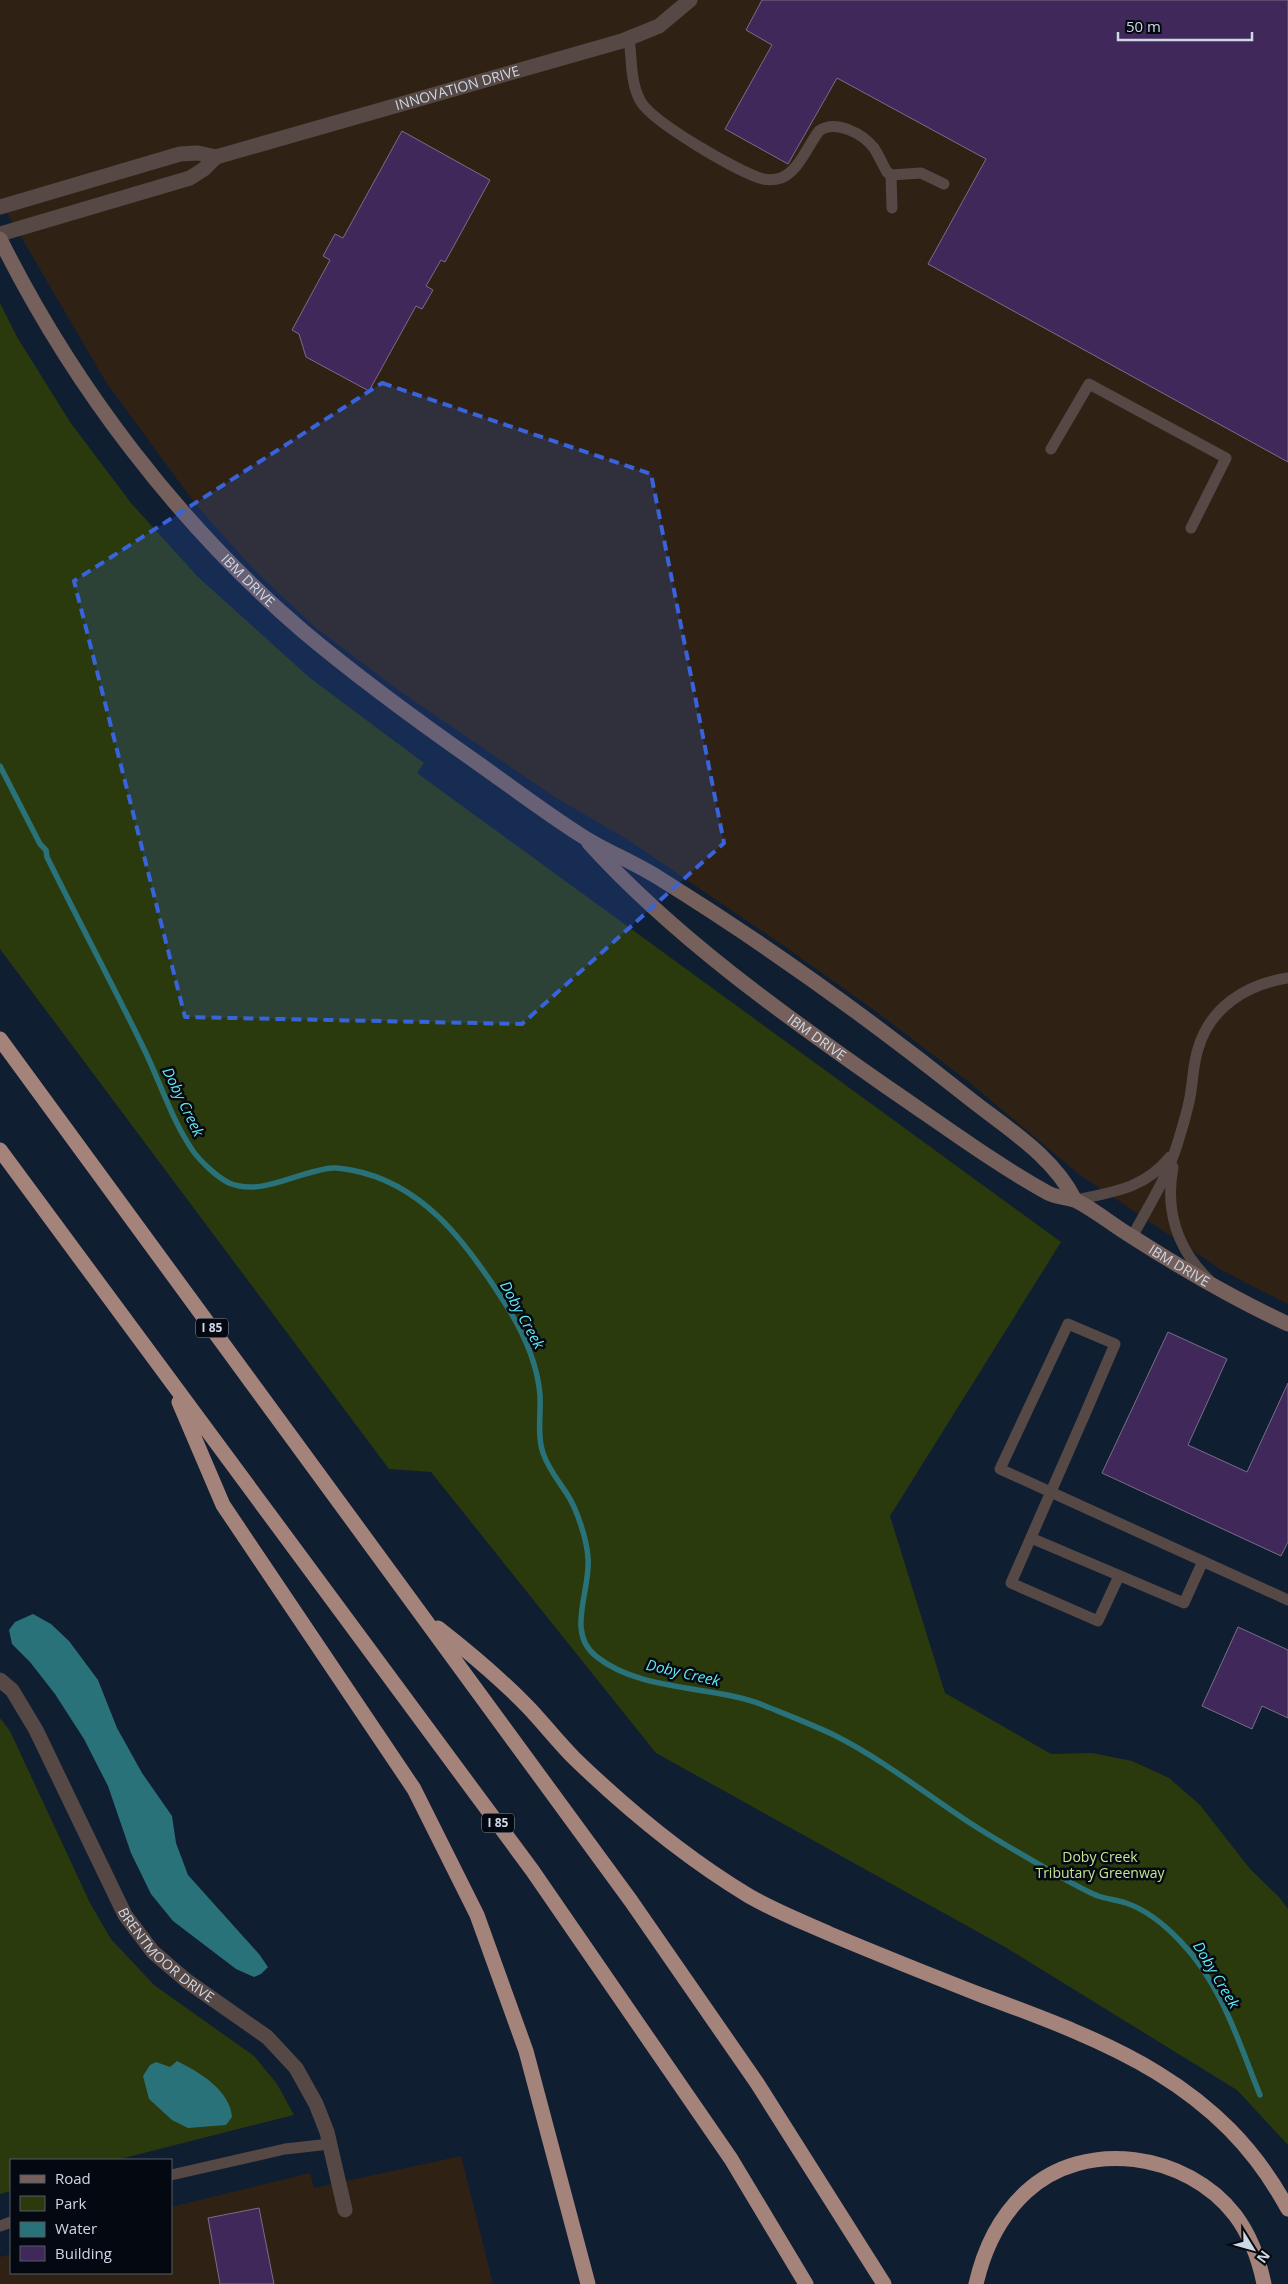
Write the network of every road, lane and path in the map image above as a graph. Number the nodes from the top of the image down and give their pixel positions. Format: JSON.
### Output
{"nodes":[{"id":1,"x":690,"y":0,"type":"edge"},
{"id":2,"x":629,"y":38,"type":"junction"},
{"id":3,"x":216,"y":157,"type":"junction"},
{"id":4,"x":891,"y":175,"type":"junction"},
{"id":5,"x":944,"y":184,"type":"dead end"},
{"id":6,"x":0,"y":207,"type":"edge"},
{"id":7,"x":892,"y":208,"type":"dead end"},
{"id":8,"x":0,"y":234,"type":"edge"},
{"id":9,"x":0,"y":239,"type":"edge"},
{"id":10,"x":1051,"y":449,"type":"dead end"},
{"id":11,"x":1191,"y":528,"type":"dead end"},
{"id":12,"x":584,"y":838,"type":"junction"},
{"id":13,"x":1288,"y":978,"type":"edge"},
{"id":14,"x":0,"y":1040,"type":"edge"},
{"id":15,"x":1176,"y":1148,"type":"junction"},
{"id":16,"x":0,"y":1150,"type":"edge"},
{"id":17,"x":1075,"y":1200,"type":"junction"},
{"id":18,"x":1132,"y":1237,"type":"junction"},
{"id":19,"x":1215,"y":1286,"type":"junction"},
{"id":20,"x":1288,"y":1324,"type":"edge"},
{"id":21,"x":169,"y":1378,"type":"junction"},
{"id":22,"x":1051,"y":1492,"type":"junction"},
{"id":23,"x":1031,"y":1538,"type":"junction"},
{"id":24,"x":1203,"y":1561,"type":"junction"},
{"id":25,"x":1119,"y":1576,"type":"junction"},
{"id":26,"x":1288,"y":1600,"type":"edge"},
{"id":27,"x":424,"y":1616,"type":"junction"},
{"id":28,"x":0,"y":1680,"type":"edge"},
{"id":29,"x":330,"y":2144,"type":"junction"},
{"id":30,"x":172,"y":2175,"type":"edge"},
{"id":31,"x":1288,"y":2209,"type":"edge"},
{"id":32,"x":345,"y":2210,"type":"dead end"},
{"id":33,"x":588,"y":2284,"type":"edge"},
{"id":34,"x":806,"y":2284,"type":"edge"},
{"id":35,"x":884,"y":2284,"type":"edge"},
{"id":36,"x":976,"y":2284,"type":"edge"},
{"id":37,"x":1264,"y":2284,"type":"edge"}],
"edges":[{"from":1,"to":2,"type":"street","name":"INNOVATION DRIVE"},
{"from":2,"to":3,"type":"street","name":"INNOVATION DRIVE"},
{"from":2,"to":4,"type":"lane"},
{"from":3,"to":6,"type":"street"},
{"from":3,"to":8,"type":"street"},
{"from":4,"to":5,"type":"lane"},
{"from":4,"to":7,"type":"lane"},
{"from":9,"to":12,"type":"street","name":"IBM DRIVE"},
{"from":10,"to":11,"type":"lane"},
{"from":12,"to":17,"type":"street","name":"IBM DRIVE"},
{"from":12,"to":17,"type":"street","name":"IBM DRIVE"},
{"from":13,"to":15,"type":"lane"},
{"from":14,"to":27,"type":"highway","number":"I 85"},
{"from":15,"to":17,"type":"lane"},
{"from":15,"to":18,"type":"lane"},
{"from":15,"to":19,"type":"lane"},
{"from":16,"to":21,"type":"highway","number":"I 85"},
{"from":17,"to":18,"type":"street","name":"IBM DRIVE"},
{"from":18,"to":19,"type":"street","name":"IBM DRIVE"},
{"from":19,"to":20,"type":"street","name":"IBM DRIVE"},
{"from":21,"to":33,"type":"highway"},
{"from":21,"to":34,"type":"highway","number":"I 85"},
{"from":22,"to":22,"type":"lane"},
{"from":22,"to":23,"type":"lane"},
{"from":22,"to":24,"type":"lane"},
{"from":23,"to":25,"type":"lane"},
{"from":23,"to":25,"type":"lane"},
{"from":24,"to":25,"type":"lane"},
{"from":24,"to":26,"type":"lane"},
{"from":27,"to":31,"type":"highway"},
{"from":27,"to":35,"type":"highway","number":"I 85"},
{"from":28,"to":29,"type":"street","name":"BRENTMOOR DRIVE"},
{"from":29,"to":30,"type":"lane"},
{"from":29,"to":32,"type":"street","name":"BRENTMOOR DRIVE"},
{"from":36,"to":37,"type":"highway"}]}
